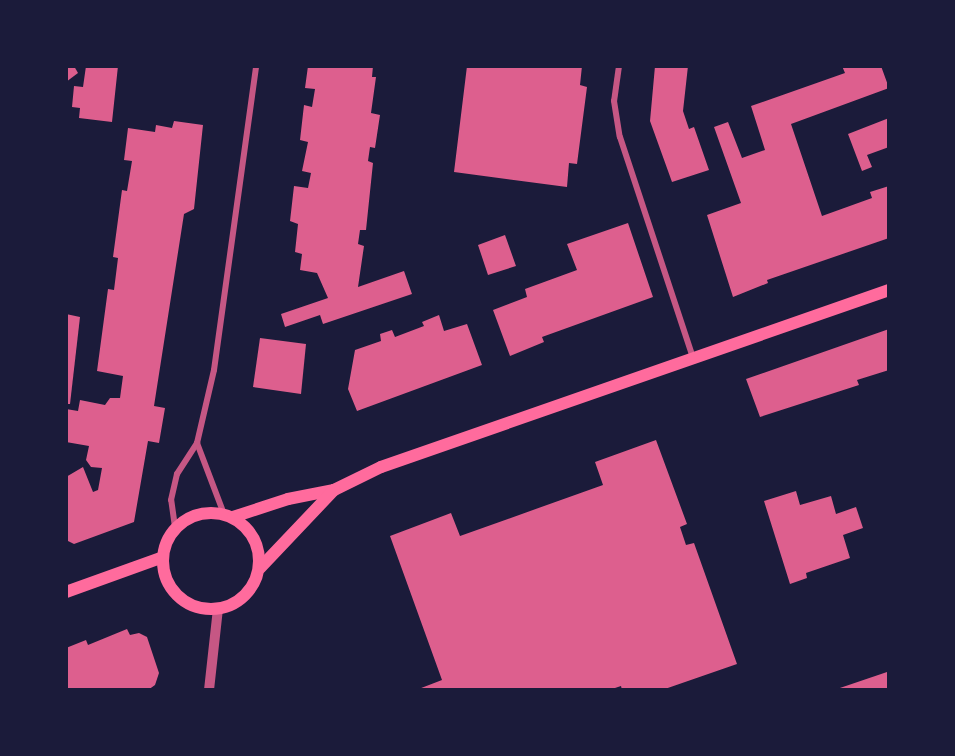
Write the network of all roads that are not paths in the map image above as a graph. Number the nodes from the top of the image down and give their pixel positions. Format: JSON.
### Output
{"nodes":[{"id":1,"x":255,"y":66,"type":"edge"},
{"id":2,"x":619,"y":66,"type":"edge"},
{"id":3,"x":889,"y":290,"type":"edge"},
{"id":4,"x":693,"y":358,"type":"junction"},
{"id":5,"x":197,"y":442,"type":"junction"},
{"id":6,"x":334,"y":490,"type":"junction"},
{"id":7,"x":229,"y":515,"type":"junction"},
{"id":8,"x":176,"y":527,"type":"junction"},
{"id":9,"x":163,"y":557,"type":"junction"},
{"id":10,"x":260,"y":568,"type":"junction"},
{"id":11,"x":66,"y":592,"type":"edge"},
{"id":12,"x":218,"y":609,"type":"junction"},
{"id":13,"x":209,"y":690,"type":"edge"}],
"edges":[{"from":1,"to":5,"type":"street"},
{"from":2,"to":4,"type":"street"},
{"from":3,"to":4,"type":"main road"},
{"from":4,"to":6,"type":"main road"},
{"from":5,"to":7,"type":"street"},
{"from":5,"to":8,"type":"street"},
{"from":6,"to":7,"type":"main road"},
{"from":6,"to":10,"type":"main road"},
{"from":7,"to":8,"type":"main road"},
{"from":7,"to":10,"type":"main road"},
{"from":8,"to":9,"type":"main road"},
{"from":9,"to":11,"type":"main road"},
{"from":9,"to":12,"type":"main road"},
{"from":10,"to":12,"type":"main road"},
{"from":12,"to":13,"type":"street"}]}
